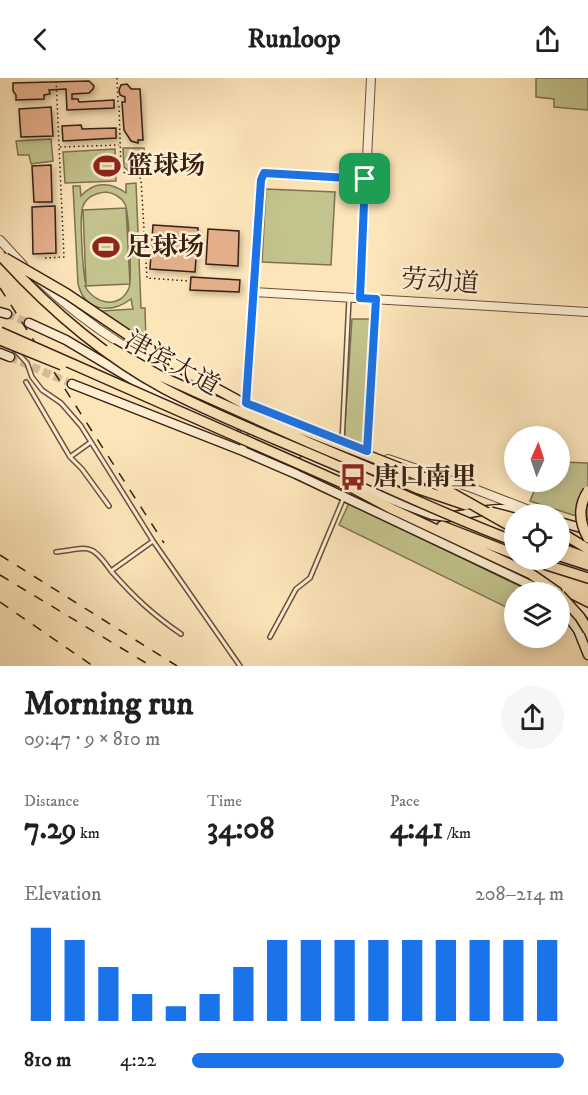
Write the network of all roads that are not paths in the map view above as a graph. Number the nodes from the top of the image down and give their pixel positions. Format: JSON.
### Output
{"nodes":[{"id":1,"x":371,"y":78,"type":"edge"},
{"id":2,"x":365,"y":179,"type":"junction"},
{"id":3,"x":0,"y":240,"type":"edge"},
{"id":4,"x":0,"y":255,"type":"edge"},
{"id":5,"x":254,"y":292,"type":"junction"},
{"id":6,"x":349,"y":297,"type":"junction"},
{"id":7,"x":360,"y":298,"type":"junction"},
{"id":8,"x":376,"y":299,"type":"junction"},
{"id":9,"x":588,"y":312,"type":"edge"},
{"id":10,"x":29,"y":322,"type":"tunnel mouth"},
{"id":11,"x":0,"y":332,"type":"edge"},
{"id":12,"x":84,"y":334,"type":"junction"},
{"id":13,"x":0,"y":340,"type":"edge"},
{"id":14,"x":0,"y":353,"type":"edge"},
{"id":15,"x":10,"y":357,"type":"tunnel mouth"},
{"id":16,"x":26,"y":382,"type":"dead end"},
{"id":17,"x":72,"y":384,"type":"tunnel mouth"},
{"id":18,"x":155,"y":397,"type":"junction"},
{"id":19,"x":246,"y":403,"type":"junction"},
{"id":20,"x":244,"y":435,"type":"junction"},
{"id":21,"x":91,"y":442,"type":"junction"},
{"id":22,"x":342,"y":442,"type":"junction"},
{"id":23,"x":243,"y":451,"type":"junction"},
{"id":24,"x":367,"y":451,"type":"junction"},
{"id":25,"x":70,"y":457,"type":"junction"},
{"id":26,"x":349,"y":486,"type":"junction"},
{"id":27,"x":588,"y":490,"type":"edge"},
{"id":28,"x":344,"y":496,"type":"junction"},
{"id":29,"x":514,"y":504,"type":"edge"},
{"id":30,"x":109,"y":506,"type":"dead end"},
{"id":31,"x":504,"y":508,"type":"edge"},
{"id":32,"x":504,"y":515,"type":"edge"},
{"id":33,"x":504,"y":522,"type":"edge"},
{"id":34,"x":570,"y":525,"type":"edge"},
{"id":35,"x":588,"y":530,"type":"edge"},
{"id":36,"x":504,"y":536,"type":"edge"},
{"id":37,"x":570,"y":538,"type":"edge"},
{"id":38,"x":588,"y":538,"type":"edge"},
{"id":39,"x":153,"y":541,"type":"junction"},
{"id":40,"x":588,"y":549,"type":"edge"},
{"id":41,"x":504,"y":550,"type":"edge"},
{"id":42,"x":56,"y":552,"type":"dead end"},
{"id":43,"x":570,"y":554,"type":"edge"},
{"id":44,"x":570,"y":556,"type":"edge"},
{"id":45,"x":588,"y":558,"type":"edge"},
{"id":46,"x":588,"y":565,"type":"edge"},
{"id":47,"x":563,"y":570,"type":"edge"},
{"id":48,"x":111,"y":571,"type":"junction"},
{"id":49,"x":588,"y":578,"type":"edge"},
{"id":50,"x":524,"y":582,"type":"edge"},
{"id":51,"x":541,"y":582,"type":"edge"},
{"id":52,"x":570,"y":604,"type":"edge"},
{"id":53,"x":570,"y":607,"type":"edge"},
{"id":54,"x":588,"y":613,"type":"edge"},
{"id":55,"x":570,"y":618,"type":"edge"},
{"id":56,"x":588,"y":630,"type":"edge"},
{"id":57,"x":181,"y":634,"type":"dead end"},
{"id":58,"x":588,"y":636,"type":"edge"},
{"id":59,"x":270,"y":637,"type":"dead end"},
{"id":60,"x":585,"y":645,"type":"junction"},
{"id":61,"x":588,"y":655,"type":"edge"},
{"id":62,"x":240,"y":666,"type":"edge"}],
"edges":[{"from":1,"to":2,"type":"street"},
{"from":2,"to":5,"type":"street"},
{"from":2,"to":7,"type":"street"},
{"from":3,"to":19,"type":"street"},
{"from":4,"to":12,"type":"highway","name":"津滨大道","bridge":true},
{"from":4,"to":33,"type":"highway","bridge":true},
{"from":5,"to":6,"type":"street","name":"劳动道"},
{"from":5,"to":19,"type":"street"},
{"from":6,"to":7,"type":"street","name":"劳动道"},
{"from":6,"to":22,"type":"lane"},
{"from":7,"to":8,"type":"street","name":"劳动道"},
{"from":8,"to":9,"type":"street","name":"劳动道"},
{"from":8,"to":24,"type":"lane"},
{"from":10,"to":18,"type":"main road","name":"津滨大道"},
{"from":11,"to":18,"type":"highway","bridge":true},
{"from":12,"to":32,"type":"highway","bridge":true},
{"from":12,"to":36,"type":"highway","name":"津滨大道","bridge":true},
{"from":13,"to":18,"type":"highway","bridge":true},
{"from":13,"to":21,"type":"lane"},
{"from":14,"to":15,"type":"main road"},
{"from":16,"to":25,"type":"lane"},
{"from":17,"to":23,"type":"main road"},
{"from":18,"to":20,"type":"main road"},
{"from":18,"to":26,"type":"highway","name":"津滨大道","bridge":true},
{"from":19,"to":20,"type":"street"},
{"from":19,"to":22,"type":"street"},
{"from":20,"to":23,"type":"street"},
{"from":20,"to":31,"type":"main road"},
{"from":21,"to":25,"type":"lane"},
{"from":21,"to":39,"type":"lane"},
{"from":22,"to":24,"type":"street"},
{"from":23,"to":28,"type":"main road"},
{"from":24,"to":29,"type":"street"},
{"from":25,"to":30,"type":"lane"},
{"from":26,"to":41,"type":"highway","name":"津滨大道"},
{"from":26,"to":51,"type":"highway"},
{"from":27,"to":38,"type":"highway","bridge":true},
{"from":28,"to":50,"type":"main road"},
{"from":28,"to":59,"type":"lane"},
{"from":34,"to":35,"type":"main road"},
{"from":37,"to":40,"type":"highway"},
{"from":39,"to":48,"type":"lane"},
{"from":39,"to":62,"type":"lane"},
{"from":42,"to":48,"type":"lane"},
{"from":43,"to":45,"type":"highway"},
{"from":44,"to":46,"type":"highway"},
{"from":47,"to":49,"type":"highway"},
{"from":48,"to":57,"type":"lane"},
{"from":52,"to":54,"type":"main road"},
{"from":53,"to":56,"type":"highway","bridge":true},
{"from":55,"to":60,"type":"main road"},
{"from":58,"to":60,"type":"main road"},
{"from":60,"to":61,"type":"main road"}]}
